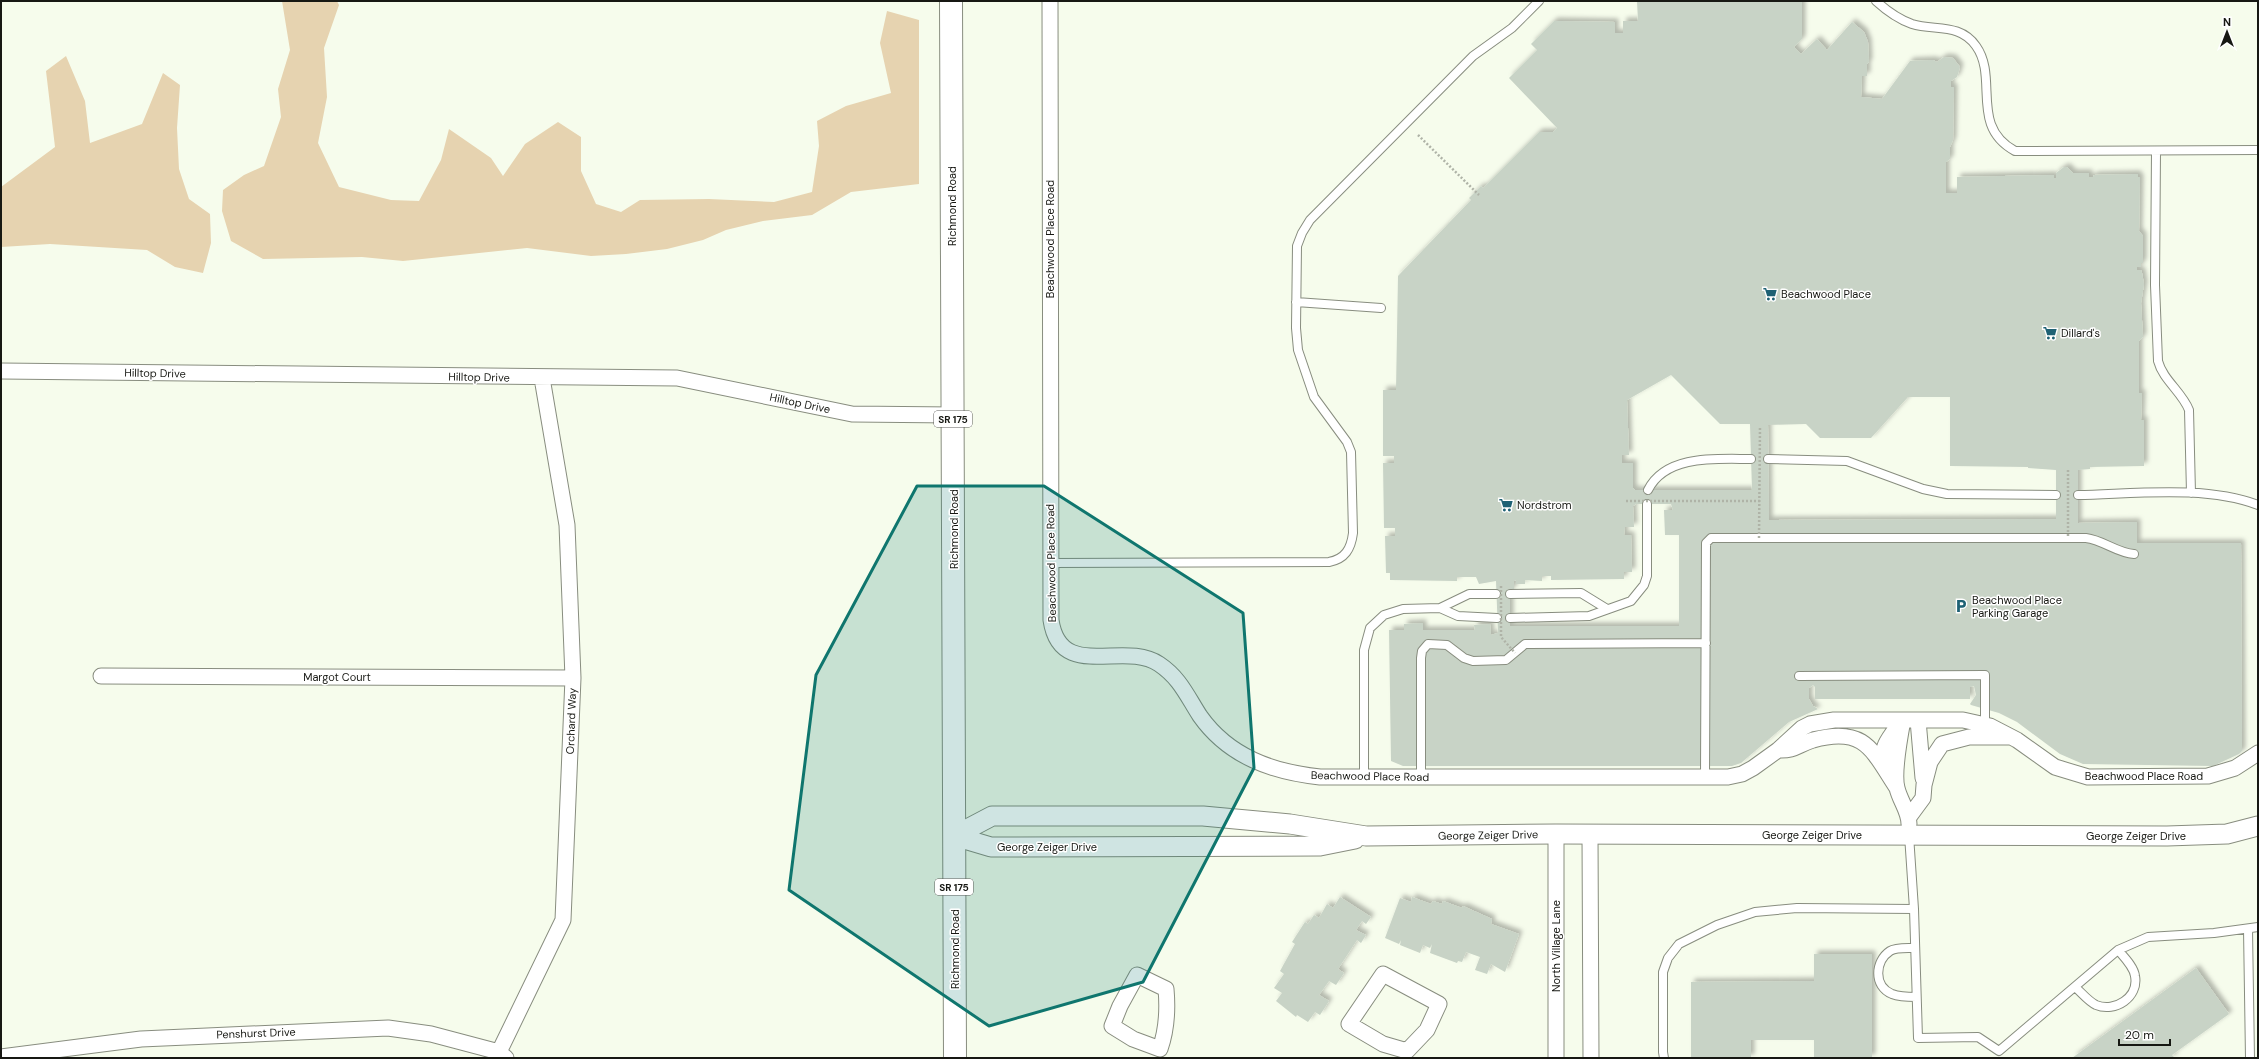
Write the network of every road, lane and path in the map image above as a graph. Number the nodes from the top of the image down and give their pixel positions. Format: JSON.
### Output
{"nodes":[{"id":1,"x":951,"y":1,"type":"edge"},
{"id":2,"x":1050,"y":1,"type":"edge"},
{"id":3,"x":1539,"y":1,"type":"edge"},
{"id":4,"x":1876,"y":1,"type":"edge"},
{"id":5,"x":1418,"y":135,"type":"dead end"},
{"id":6,"x":2156,"y":150,"type":"junction"},
{"id":7,"x":2258,"y":150,"type":"edge"},
{"id":8,"x":1479,"y":196,"type":"dead end"},
{"id":9,"x":1296,"y":302,"type":"junction"},
{"id":10,"x":1381,"y":308,"type":"dead end"},
{"id":11,"x":1,"y":371,"type":"edge"},
{"id":12,"x":542,"y":378,"type":"junction"},
{"id":13,"x":953,"y":415,"type":"junction"},
{"id":14,"x":1760,"y":426,"type":"dead end"},
{"id":15,"x":1751,"y":459,"type":"dead end"},
{"id":16,"x":1768,"y":459,"type":"dead end"},
{"id":17,"x":2068,"y":470,"type":"dead end"},
{"id":18,"x":1648,"y":490,"type":"dead end"},
{"id":19,"x":2191,"y":493,"type":"junction"},
{"id":20,"x":2056,"y":495,"type":"dead end"},
{"id":21,"x":2078,"y":495,"type":"dead end"},
{"id":22,"x":1626,"y":501,"type":"dead end"},
{"id":23,"x":1760,"y":501,"type":"junction"},
{"id":24,"x":1647,"y":504,"type":"dead end"},
{"id":25,"x":2258,"y":505,"type":"edge"},
{"id":26,"x":1759,"y":538,"type":"junction"},
{"id":27,"x":2068,"y":538,"type":"junction"},
{"id":28,"x":2134,"y":554,"type":"dead end"},
{"id":29,"x":1051,"y":562,"type":"junction"},
{"id":30,"x":1501,"y":586,"type":"dead end"},
{"id":31,"x":1496,"y":594,"type":"dead end"},
{"id":32,"x":1510,"y":594,"type":"dead end"},
{"id":33,"x":1440,"y":608,"type":"junction"},
{"id":34,"x":1608,"y":609,"type":"junction"},
{"id":35,"x":1497,"y":618,"type":"dead end"},
{"id":36,"x":1510,"y":618,"type":"dead end"},
{"id":37,"x":1706,"y":643,"type":"junction"},
{"id":38,"x":1515,"y":653,"type":"junction"},
{"id":39,"x":100,"y":676,"type":"dead end"},
{"id":40,"x":1799,"y":676,"type":"dead end"},
{"id":41,"x":573,"y":678,"type":"junction"},
{"id":42,"x":1903,"y":720,"type":"junction"},
{"id":43,"x":1918,"y":720,"type":"junction"},
{"id":44,"x":1985,"y":724,"type":"junction"},
{"id":45,"x":2012,"y":737,"type":"junction"},
{"id":46,"x":1778,"y":750,"type":"junction"},
{"id":47,"x":2258,"y":753,"type":"edge"},
{"id":48,"x":1884,"y":768,"type":"junction"},
{"id":49,"x":1705,"y":776,"type":"junction"},
{"id":50,"x":1364,"y":777,"type":"junction"},
{"id":51,"x":1421,"y":777,"type":"junction"},
{"id":52,"x":1897,"y":788,"type":"junction"},
{"id":53,"x":1924,"y":792,"type":"junction"},
{"id":54,"x":1909,"y":826,"type":"junction"},
{"id":55,"x":2258,"y":826,"type":"edge"},
{"id":56,"x":1556,"y":834,"type":"junction"},
{"id":57,"x":1590,"y":834,"type":"junction"},
{"id":58,"x":954,"y":836,"type":"junction"},
{"id":59,"x":1366,"y":836,"type":"junction"},
{"id":60,"x":1914,"y":909,"type":"junction"},
{"id":61,"x":2258,"y":927,"type":"edge"},
{"id":62,"x":2248,"y":929,"type":"junction"},
{"id":63,"x":1915,"y":948,"type":"junction"},
{"id":64,"x":2118,"y":950,"type":"junction"},
{"id":65,"x":2075,"y":987,"type":"junction"},
{"id":66,"x":1916,"y":997,"type":"junction"},
{"id":67,"x":1160,"y":1054,"type":"edge"},
{"id":68,"x":1408,"y":1054,"type":"edge"},
{"id":69,"x":503,"y":1055,"type":"edge"},
{"id":70,"x":1,"y":1057,"type":"edge"},
{"id":71,"x":956,"y":1058,"type":"edge"},
{"id":72,"x":1556,"y":1058,"type":"edge"},
{"id":73,"x":1591,"y":1058,"type":"edge"},
{"id":74,"x":1664,"y":1058,"type":"edge"},
{"id":75,"x":2250,"y":1058,"type":"edge"}],
"edges":[{"from":1,"to":13,"type":"main road","name":"Richmond Road","number":"SR 175"},
{"from":2,"to":29,"type":"street","name":"Beachwood Place Road"},
{"from":3,"to":9,"type":"lane"},
{"from":4,"to":6,"type":"lane"},
{"from":5,"to":8,"type":"path"},
{"from":6,"to":7,"type":"lane"},
{"from":6,"to":19,"type":"lane"},
{"from":9,"to":10,"type":"lane"},
{"from":9,"to":29,"type":"lane"},
{"from":11,"to":12,"type":"street","name":"Hilltop Drive"},
{"from":12,"to":13,"type":"street","name":"Hilltop Drive"},
{"from":12,"to":41,"type":"street","name":"Orchard Way"},
{"from":13,"to":58,"type":"main road","name":"Richmond Road","number":"SR 175"},
{"from":14,"to":23,"type":"path","bridge":true},
{"from":15,"to":18,"type":"lane"},
{"from":16,"to":20,"type":"lane"},
{"from":17,"to":27,"type":"path","bridge":true},
{"from":19,"to":21,"type":"lane"},
{"from":19,"to":25,"type":"lane"},
{"from":22,"to":23,"type":"path","bridge":true},
{"from":23,"to":26,"type":"path","bridge":true},
{"from":24,"to":34,"type":"lane"},
{"from":26,"to":27,"type":"lane"},
{"from":26,"to":37,"type":"lane"},
{"from":27,"to":28,"type":"lane"},
{"from":29,"to":50,"type":"street","name":"Beachwood Place Road"},
{"from":30,"to":38,"type":"path","bridge":true},
{"from":31,"to":33,"type":"lane"},
{"from":32,"to":34,"type":"lane"},
{"from":33,"to":35,"type":"lane"},
{"from":33,"to":50,"type":"lane"},
{"from":34,"to":36,"type":"lane"},
{"from":37,"to":38,"type":"lane"},
{"from":37,"to":49,"type":"lane"},
{"from":38,"to":51,"type":"lane"},
{"from":39,"to":41,"type":"street","name":"Margot Court"},
{"from":40,"to":44,"type":"lane"},
{"from":41,"to":69,"type":"street","name":"Orchard Way"},
{"from":42,"to":43,"type":"street","name":"Beachwood Place Road"},
{"from":42,"to":46,"type":"street","name":"Beachwood Place Road"},
{"from":42,"to":48,"type":"street"},
{"from":42,"to":52,"type":"street"},
{"from":43,"to":44,"type":"street","name":"Beachwood Place Road"},
{"from":43,"to":53,"type":"street"},
{"from":44,"to":45,"type":"street","name":"Beachwood Place Road"},
{"from":45,"to":47,"type":"street","name":"Beachwood Place Road"},
{"from":45,"to":53,"type":"street"},
{"from":46,"to":48,"type":"street"},
{"from":46,"to":49,"type":"street","name":"Beachwood Place Road"},
{"from":48,"to":52,"type":"street"},
{"from":49,"to":51,"type":"street","name":"Beachwood Place Road"},
{"from":50,"to":51,"type":"street","name":"Beachwood Place Road"},
{"from":52,"to":54,"type":"street"},
{"from":53,"to":54,"type":"street"},
{"from":54,"to":55,"type":"street","name":"George Zeiger Drive"},
{"from":54,"to":57,"type":"street","name":"George Zeiger Drive"},
{"from":54,"to":60,"type":"lane"},
{"from":56,"to":57,"type":"street","name":"George Zeiger Drive"},
{"from":56,"to":59,"type":"street","name":"George Zeiger Drive"},
{"from":56,"to":72,"type":"street","name":"North Village Lane"},
{"from":57,"to":73,"type":"street"},
{"from":58,"to":59,"type":"street","name":"George Zeiger Drive"},
{"from":58,"to":59,"type":"street","name":"George Zeiger Drive"},
{"from":58,"to":71,"type":"main road","name":"Richmond Road","number":"SR 175"},
{"from":60,"to":63,"type":"lane"},
{"from":60,"to":74,"type":"lane"},
{"from":61,"to":62,"type":"lane"},
{"from":62,"to":64,"type":"lane"},
{"from":62,"to":75,"type":"lane"},
{"from":63,"to":66,"type":"lane"},
{"from":63,"to":66,"type":"lane"},
{"from":64,"to":65,"type":"lane"},
{"from":64,"to":65,"type":"lane"},
{"from":65,"to":66,"type":"lane"},
{"from":67,"to":67,"type":"street"},
{"from":68,"to":68,"type":"street"},
{"from":69,"to":70,"type":"street","name":"Penshurst Drive"}]}
